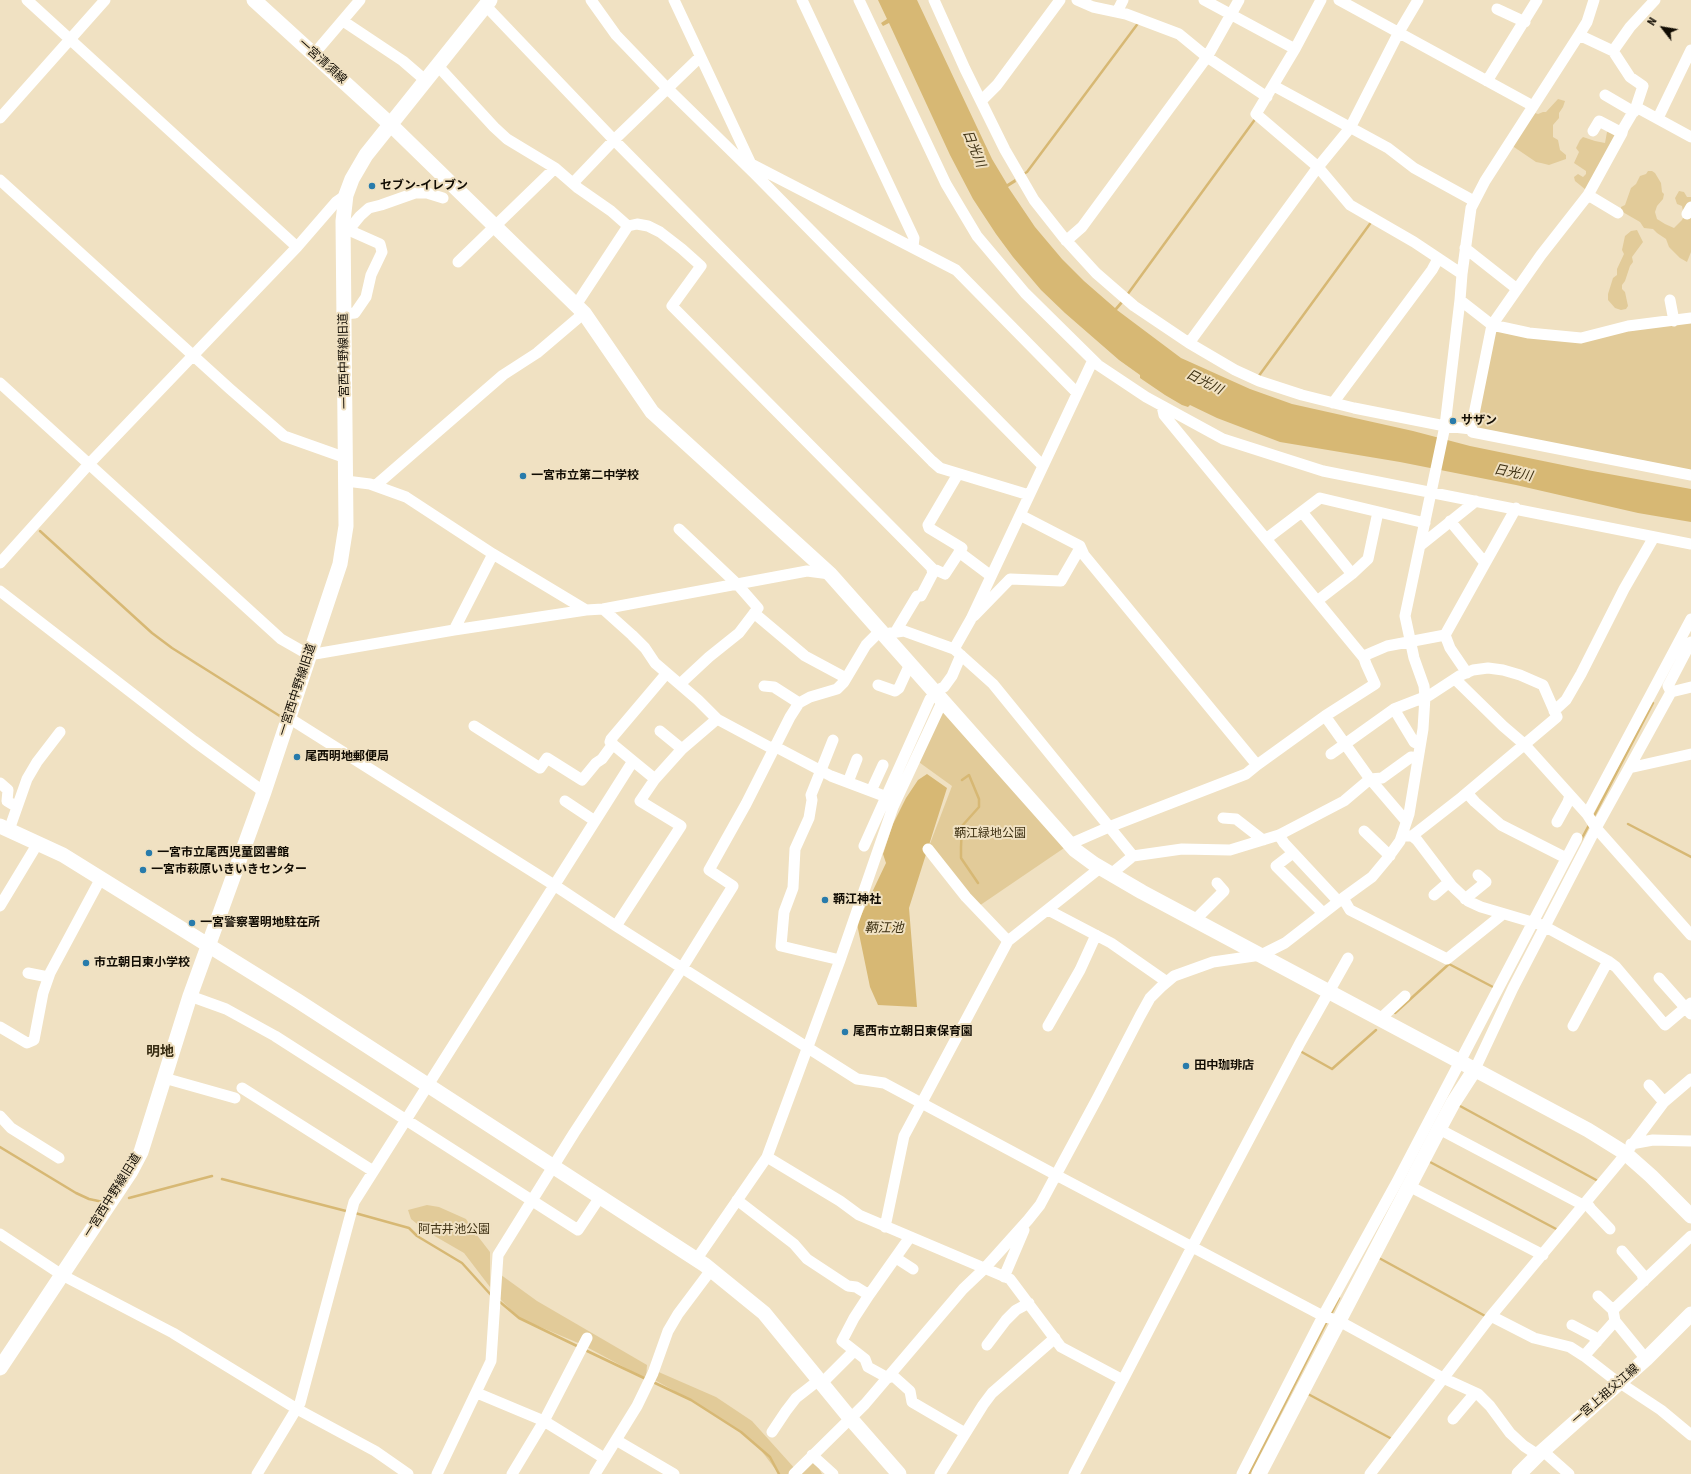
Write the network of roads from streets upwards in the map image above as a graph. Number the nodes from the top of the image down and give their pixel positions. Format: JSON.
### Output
{"nodes":[{"id":1,"x":27,"y":0,"type":"edge"},
{"id":2,"x":105,"y":0,"type":"edge"},
{"id":3,"x":254,"y":0,"type":"edge"},
{"id":4,"x":360,"y":0,"type":"edge"},
{"id":5,"x":591,"y":0,"type":"edge"},
{"id":6,"x":674,"y":0,"type":"edge"},
{"id":7,"x":802,"y":0,"type":"edge"},
{"id":8,"x":859,"y":0,"type":"edge"},
{"id":9,"x":934,"y":0,"type":"edge"},
{"id":10,"x":1060,"y":0,"type":"edge"},
{"id":11,"x":1077,"y":0,"type":"edge"},
{"id":12,"x":1123,"y":0,"type":"edge"},
{"id":13,"x":1204,"y":0,"type":"edge"},
{"id":14,"x":1239,"y":0,"type":"edge"},
{"id":15,"x":1321,"y":0,"type":"edge"},
{"id":16,"x":1339,"y":0,"type":"edge"},
{"id":17,"x":1418,"y":0,"type":"edge"},
{"id":18,"x":1537,"y":0,"type":"edge"},
{"id":19,"x":1594,"y":0,"type":"edge"},
{"id":20,"x":1655,"y":0,"type":"edge"},
{"id":21,"x":488,"y":3,"type":"edge"},
{"id":22,"x":1497,"y":8,"type":"dead end"},
{"id":23,"x":1117,"y":12,"type":"junction"},
{"id":24,"x":1231,"y":14,"type":"junction"},
{"id":25,"x":343,"y":21,"type":"junction"},
{"id":26,"x":1524,"y":22,"type":"junction"},
{"id":27,"x":1399,"y":32,"type":"junction"},
{"id":28,"x":1579,"y":35,"type":"junction"},
{"id":29,"x":71,"y":40,"type":"junction"},
{"id":30,"x":1295,"y":49,"type":"junction"},
{"id":31,"x":1613,"y":50,"type":"junction"},
{"id":32,"x":1691,"y":50,"type":"edge"},
{"id":33,"x":314,"y":54,"type":"junction"},
{"id":34,"x":700,"y":57,"type":"junction"},
{"id":35,"x":1207,"y":57,"type":"junction"},
{"id":36,"x":437,"y":65,"type":"junction"},
{"id":37,"x":425,"y":80,"type":"junction"},
{"id":38,"x":1487,"y":81,"type":"junction"},
{"id":39,"x":1274,"y":86,"type":"junction"},
{"id":40,"x":667,"y":88,"type":"junction"},
{"id":41,"x":1604,"y":95,"type":"dead end"},
{"id":42,"x":1267,"y":97,"type":"junction"},
{"id":43,"x":981,"y":101,"type":"junction"},
{"id":44,"x":1533,"y":106,"type":"junction"},
{"id":45,"x":1635,"y":109,"type":"junction"},
{"id":46,"x":0,"y":118,"type":"edge"},
{"id":47,"x":1658,"y":118,"type":"junction"},
{"id":48,"x":390,"y":124,"type":"junction"},
{"id":49,"x":1350,"y":128,"type":"junction"},
{"id":50,"x":1593,"y":131,"type":"dead end"},
{"id":51,"x":1622,"y":133,"type":"junction"},
{"id":52,"x":1691,"y":137,"type":"edge"},
{"id":53,"x":614,"y":140,"type":"junction"},
{"id":54,"x":749,"y":166,"type":"junction"},
{"id":55,"x":1318,"y":167,"type":"junction"},
{"id":56,"x":555,"y":168,"type":"junction"},
{"id":57,"x":0,"y":180,"type":"edge"},
{"id":58,"x":573,"y":182,"type":"junction"},
{"id":59,"x":346,"y":195,"type":"junction"},
{"id":60,"x":1588,"y":195,"type":"junction"},
{"id":61,"x":443,"y":198,"type":"dead end"},
{"id":62,"x":1474,"y":201,"type":"junction"},
{"id":63,"x":1618,"y":213,"type":"dead end"},
{"id":64,"x":495,"y":226,"type":"junction"},
{"id":65,"x":628,"y":226,"type":"junction"},
{"id":66,"x":344,"y":228,"type":"junction"},
{"id":67,"x":1066,"y":241,"type":"junction"},
{"id":68,"x":297,"y":247,"type":"junction"},
{"id":69,"x":913,"y":247,"type":"junction"},
{"id":70,"x":1465,"y":248,"type":"junction"},
{"id":71,"x":1438,"y":259,"type":"junction"},
{"id":72,"x":458,"y":262,"type":"dead end"},
{"id":73,"x":1462,"y":274,"type":"junction"},
{"id":74,"x":1517,"y":289,"type":"junction"},
{"id":75,"x":1460,"y":300,"type":"junction"},
{"id":76,"x":1670,"y":300,"type":"dead end"},
{"id":77,"x":580,"y":309,"type":"junction"},
{"id":78,"x":344,"y":314,"type":"junction"},
{"id":79,"x":1691,"y":318,"type":"edge"},
{"id":80,"x":1674,"y":321,"type":"junction"},
{"id":81,"x":1492,"y":325,"type":"junction"},
{"id":82,"x":1189,"y":343,"type":"junction"},
{"id":83,"x":192,"y":356,"type":"junction"},
{"id":84,"x":1093,"y":360,"type":"junction"},
{"id":85,"x":0,"y":383,"type":"edge"},
{"id":86,"x":1077,"y":393,"type":"junction"},
{"id":87,"x":1333,"y":403,"type":"junction"},
{"id":88,"x":1162,"y":406,"type":"junction"},
{"id":89,"x":1445,"y":426,"type":"junction"},
{"id":90,"x":1471,"y":429,"type":"junction"},
{"id":91,"x":346,"y":458,"type":"junction"},
{"id":92,"x":89,"y":464,"type":"junction"},
{"id":93,"x":1042,"y":465,"type":"junction"},
{"id":94,"x":958,"y":474,"type":"junction"},
{"id":95,"x":1691,"y":475,"type":"edge"},
{"id":96,"x":346,"y":481,"type":"junction"},
{"id":97,"x":375,"y":486,"type":"junction"},
{"id":98,"x":1432,"y":492,"type":"junction"},
{"id":99,"x":1029,"y":496,"type":"junction"},
{"id":100,"x":1476,"y":501,"type":"junction"},
{"id":101,"x":1516,"y":508,"type":"junction"},
{"id":102,"x":1302,"y":512,"type":"junction"},
{"id":103,"x":1378,"y":512,"type":"junction"},
{"id":104,"x":1020,"y":514,"type":"junction"},
{"id":105,"x":1450,"y":521,"type":"junction"},
{"id":106,"x":1426,"y":523,"type":"junction"},
{"id":107,"x":679,"y":528,"type":"dead end"},
{"id":108,"x":1654,"y":537,"type":"junction"},
{"id":109,"x":1266,"y":539,"type":"junction"},
{"id":110,"x":1691,"y":544,"type":"edge"},
{"id":111,"x":1421,"y":545,"type":"junction"},
{"id":112,"x":1080,"y":548,"type":"junction"},
{"id":113,"x":959,"y":552,"type":"junction"},
{"id":114,"x":493,"y":554,"type":"junction"},
{"id":115,"x":0,"y":563,"type":"edge"},
{"id":116,"x":1485,"y":563,"type":"junction"},
{"id":117,"x":932,"y":570,"type":"junction"},
{"id":118,"x":992,"y":573,"type":"junction"},
{"id":119,"x":830,"y":574,"type":"junction"},
{"id":120,"x":1352,"y":574,"type":"junction"},
{"id":121,"x":1010,"y":579,"type":"junction"},
{"id":122,"x":737,"y":584,"type":"junction"},
{"id":123,"x":0,"y":591,"type":"edge"},
{"id":124,"x":1317,"y":601,"type":"junction"},
{"id":125,"x":603,"y":609,"type":"junction"},
{"id":126,"x":586,"y":610,"type":"junction"},
{"id":127,"x":754,"y":613,"type":"junction"},
{"id":128,"x":971,"y":619,"type":"junction"},
{"id":129,"x":1691,"y":619,"type":"edge"},
{"id":130,"x":454,"y":630,"type":"junction"},
{"id":131,"x":887,"y":632,"type":"junction"},
{"id":132,"x":1445,"y":635,"type":"junction"},
{"id":133,"x":1410,"y":641,"type":"junction"},
{"id":134,"x":1691,"y":642,"type":"edge"},
{"id":135,"x":957,"y":652,"type":"junction"},
{"id":136,"x":308,"y":655,"type":"junction"},
{"id":137,"x":1364,"y":658,"type":"junction"},
{"id":138,"x":910,"y":664,"type":"junction"},
{"id":139,"x":1467,"y":673,"type":"junction"},
{"id":140,"x":666,"y":674,"type":"junction"},
{"id":141,"x":846,"y":678,"type":"junction"},
{"id":142,"x":1455,"y":679,"type":"junction"},
{"id":143,"x":680,"y":684,"type":"junction"},
{"id":144,"x":878,"y":685,"type":"dead end"},
{"id":145,"x":764,"y":686,"type":"dead end"},
{"id":146,"x":1691,"y":686,"type":"edge"},
{"id":147,"x":1671,"y":692,"type":"junction"},
{"id":148,"x":936,"y":697,"type":"junction"},
{"id":149,"x":1425,"y":697,"type":"junction"},
{"id":150,"x":799,"y":703,"type":"junction"},
{"id":151,"x":1394,"y":709,"type":"junction"},
{"id":152,"x":1554,"y":711,"type":"junction"},
{"id":153,"x":1325,"y":716,"type":"junction"},
{"id":154,"x":289,"y":718,"type":"junction"},
{"id":155,"x":717,"y":719,"type":"junction"},
{"id":156,"x":474,"y":726,"type":"dead end"},
{"id":157,"x":660,"y":731,"type":"dead end"},
{"id":158,"x":60,"y":732,"type":"dead end"},
{"id":159,"x":834,"y":740,"type":"dead end"},
{"id":160,"x":1345,"y":743,"type":"junction"},
{"id":161,"x":613,"y":744,"type":"junction"},
{"id":162,"x":1524,"y":744,"type":"junction"},
{"id":163,"x":1420,"y":745,"type":"junction"},
{"id":164,"x":774,"y":748,"type":"junction"},
{"id":165,"x":682,"y":749,"type":"junction"},
{"id":166,"x":1330,"y":754,"type":"dead end"},
{"id":167,"x":1691,"y":754,"type":"edge"},
{"id":168,"x":1417,"y":758,"type":"junction"},
{"id":169,"x":857,"y":759,"type":"dead end"},
{"id":170,"x":633,"y":761,"type":"junction"},
{"id":171,"x":883,"y":765,"type":"dead end"},
{"id":172,"x":1257,"y":765,"type":"junction"},
{"id":173,"x":1629,"y":768,"type":"junction"},
{"id":174,"x":820,"y":770,"type":"junction"},
{"id":175,"x":656,"y":779,"type":"junction"},
{"id":176,"x":1370,"y":779,"type":"junction"},
{"id":177,"x":848,"y":782,"type":"junction"},
{"id":178,"x":0,"y":783,"type":"edge"},
{"id":179,"x":871,"y":791,"type":"junction"},
{"id":180,"x":264,"y":792,"type":"junction"},
{"id":181,"x":1467,"y":793,"type":"junction"},
{"id":182,"x":1570,"y":795,"type":"junction"},
{"id":183,"x":892,"y":798,"type":"junction"},
{"id":184,"x":565,"y":801,"type":"dead end"},
{"id":185,"x":17,"y":807,"type":"junction"},
{"id":186,"x":1587,"y":814,"type":"junction"},
{"id":187,"x":1223,"y":818,"type":"dead end"},
{"id":188,"x":595,"y":821,"type":"junction"},
{"id":189,"x":1406,"y":821,"type":"junction"},
{"id":190,"x":1557,"y":822,"type":"dead end"},
{"id":191,"x":1109,"y":827,"type":"junction"},
{"id":192,"x":4,"y":828,"type":"edge"},
{"id":193,"x":1596,"y":828,"type":"junction"},
{"id":194,"x":1364,"y":831,"type":"dead end"},
{"id":195,"x":1280,"y":835,"type":"junction"},
{"id":196,"x":1407,"y":836,"type":"junction"},
{"id":197,"x":1577,"y":838,"type":"dead end"},
{"id":198,"x":1263,"y":840,"type":"junction"},
{"id":199,"x":38,"y":843,"type":"junction"},
{"id":200,"x":1070,"y":844,"type":"junction"},
{"id":201,"x":864,"y":846,"type":"dead end"},
{"id":202,"x":928,"y":849,"type":"dead end"},
{"id":203,"x":1293,"y":853,"type":"junction"},
{"id":204,"x":1133,"y":856,"type":"junction"},
{"id":205,"x":1390,"y":856,"type":"junction"},
{"id":206,"x":1566,"y":858,"type":"junction"},
{"id":207,"x":1105,"y":871,"type":"junction"},
{"id":208,"x":1478,"y":875,"type":"dead end"},
{"id":209,"x":101,"y":878,"type":"junction"},
{"id":210,"x":1449,"y":882,"type":"junction"},
{"id":211,"x":1217,"y":883,"type":"dead end"},
{"id":212,"x":554,"y":884,"type":"junction"},
{"id":213,"x":4,"y":890,"type":"edge"},
{"id":214,"x":1434,"y":895,"type":"dead end"},
{"id":215,"x":1341,"y":899,"type":"junction"},
{"id":216,"x":1465,"y":899,"type":"junction"},
{"id":217,"x":0,"y":906,"type":"edge"},
{"id":218,"x":1048,"y":910,"type":"junction"},
{"id":219,"x":1324,"y":913,"type":"junction"},
{"id":220,"x":1503,"y":914,"type":"junction"},
{"id":221,"x":1195,"y":920,"type":"junction"},
{"id":222,"x":1533,"y":922,"type":"junction"},
{"id":223,"x":616,"y":926,"type":"junction"},
{"id":224,"x":1545,"y":928,"type":"junction"},
{"id":225,"x":1096,"y":935,"type":"junction"},
{"id":226,"x":1691,"y":935,"type":"edge"},
{"id":227,"x":1008,"y":941,"type":"junction"},
{"id":228,"x":208,"y":946,"type":"junction"},
{"id":229,"x":1261,"y":955,"type":"junction"},
{"id":230,"x":1348,"y":958,"type":"dead end"},
{"id":231,"x":840,"y":960,"type":"junction"},
{"id":232,"x":1608,"y":960,"type":"junction"},
{"id":233,"x":682,"y":968,"type":"junction"},
{"id":234,"x":28,"y":973,"type":"dead end"},
{"id":235,"x":48,"y":977,"type":"junction"},
{"id":236,"x":1659,"y":978,"type":"dead end"},
{"id":237,"x":1167,"y":982,"type":"junction"},
{"id":238,"x":1329,"y":992,"type":"junction"},
{"id":239,"x":190,"y":996,"type":"junction"},
{"id":240,"x":1405,"y":996,"type":"dead end"},
{"id":241,"x":1689,"y":1008,"type":"edge"},
{"id":242,"x":1380,"y":1019,"type":"junction"},
{"id":243,"x":1048,"y":1026,"type":"dead end"},
{"id":244,"x":1574,"y":1026,"type":"dead end"},
{"id":245,"x":0,"y":1027,"type":"edge"},
{"id":246,"x":807,"y":1048,"type":"junction"},
{"id":247,"x":1459,"y":1061,"type":"junction"},
{"id":248,"x":1475,"y":1069,"type":"junction"},
{"id":249,"x":164,"y":1078,"type":"junction"},
{"id":250,"x":1691,"y":1079,"type":"edge"},
{"id":251,"x":427,"y":1085,"type":"junction"},
{"id":252,"x":1648,"y":1085,"type":"dead end"},
{"id":253,"x":242,"y":1088,"type":"dead end"},
{"id":254,"x":235,"y":1098,"type":"dead end"},
{"id":255,"x":1664,"y":1102,"type":"junction"},
{"id":256,"x":921,"y":1104,"type":"junction"},
{"id":257,"x":3,"y":1119,"type":"edge"},
{"id":258,"x":405,"y":1119,"type":"junction"},
{"id":259,"x":1439,"y":1130,"type":"junction"},
{"id":260,"x":0,"y":1132,"type":"edge"},
{"id":261,"x":1691,"y":1141,"type":"edge"},
{"id":262,"x":1628,"y":1148,"type":"junction"},
{"id":263,"x":767,"y":1157,"type":"junction"},
{"id":264,"x":59,"y":1158,"type":"dead end"},
{"id":265,"x":553,"y":1166,"type":"junction"},
{"id":266,"x":373,"y":1171,"type":"junction"},
{"id":267,"x":1056,"y":1175,"type":"junction"},
{"id":268,"x":1409,"y":1186,"type":"junction"},
{"id":269,"x":600,"y":1197,"type":"junction"},
{"id":270,"x":532,"y":1200,"type":"junction"},
{"id":271,"x":737,"y":1200,"type":"junction"},
{"id":272,"x":1584,"y":1203,"type":"junction"},
{"id":273,"x":1691,"y":1216,"type":"edge"},
{"id":274,"x":1028,"y":1220,"type":"junction"},
{"id":275,"x":885,"y":1227,"type":"junction"},
{"id":276,"x":1610,"y":1229,"type":"dead end"},
{"id":277,"x":0,"y":1234,"type":"edge"},
{"id":278,"x":1691,"y":1236,"type":"edge"},
{"id":279,"x":910,"y":1237,"type":"junction"},
{"id":280,"x":1192,"y":1247,"type":"junction"},
{"id":281,"x":1622,"y":1251,"type":"dead end"},
{"id":282,"x":1543,"y":1255,"type":"junction"},
{"id":283,"x":896,"y":1258,"type":"junction"},
{"id":284,"x":696,"y":1260,"type":"junction"},
{"id":285,"x":913,"y":1269,"type":"dead end"},
{"id":286,"x":984,"y":1269,"type":"junction"},
{"id":287,"x":711,"y":1270,"type":"junction"},
{"id":288,"x":62,"y":1275,"type":"junction"},
{"id":289,"x":1004,"y":1277,"type":"junction"},
{"id":290,"x":1644,"y":1280,"type":"junction"},
{"id":291,"x":869,"y":1295,"type":"junction"},
{"id":292,"x":1598,"y":1296,"type":"dead end"},
{"id":293,"x":1029,"y":1303,"type":"junction"},
{"id":294,"x":1613,"y":1310,"type":"junction"},
{"id":295,"x":1691,"y":1314,"type":"edge"},
{"id":296,"x":1324,"y":1316,"type":"junction"},
{"id":297,"x":1491,"y":1316,"type":"junction"},
{"id":298,"x":1339,"y":1321,"type":"junction"},
{"id":299,"x":1615,"y":1321,"type":"junction"},
{"id":300,"x":1572,"y":1325,"type":"dead end"},
{"id":301,"x":587,"y":1338,"type":"dead end"},
{"id":302,"x":1055,"y":1338,"type":"junction"},
{"id":303,"x":1597,"y":1342,"type":"junction"},
{"id":304,"x":987,"y":1345,"type":"dead end"},
{"id":305,"x":854,"y":1351,"type":"junction"},
{"id":306,"x":1584,"y":1356,"type":"junction"},
{"id":307,"x":1646,"y":1359,"type":"junction"},
{"id":308,"x":0,"y":1368,"type":"edge"},
{"id":309,"x":890,"y":1376,"type":"junction"},
{"id":310,"x":1443,"y":1378,"type":"junction"},
{"id":311,"x":1123,"y":1380,"type":"junction"},
{"id":312,"x":820,"y":1382,"type":"junction"},
{"id":313,"x":1619,"y":1382,"type":"junction"},
{"id":314,"x":477,"y":1393,"type":"junction"},
{"id":315,"x":1475,"y":1393,"type":"junction"},
{"id":316,"x":297,"y":1409,"type":"junction"},
{"id":317,"x":850,"y":1418,"type":"junction"},
{"id":318,"x":1453,"y":1419,"type":"dead end"},
{"id":319,"x":544,"y":1421,"type":"junction"},
{"id":320,"x":772,"y":1432,"type":"dead end"},
{"id":321,"x":965,"y":1433,"type":"junction"},
{"id":322,"x":1691,"y":1435,"type":"edge"},
{"id":323,"x":616,"y":1440,"type":"junction"},
{"id":324,"x":1540,"y":1453,"type":"junction"},
{"id":325,"x":812,"y":1455,"type":"junction"},
{"id":326,"x":604,"y":1458,"type":"junction"},
{"id":327,"x":257,"y":1474,"type":"edge"},
{"id":328,"x":408,"y":1474,"type":"edge"},
{"id":329,"x":437,"y":1474,"type":"edge"},
{"id":330,"x":512,"y":1474,"type":"edge"},
{"id":331,"x":595,"y":1474,"type":"edge"},
{"id":332,"x":674,"y":1474,"type":"edge"},
{"id":333,"x":794,"y":1474,"type":"edge"},
{"id":334,"x":822,"y":1474,"type":"edge"},
{"id":335,"x":833,"y":1474,"type":"edge"},
{"id":336,"x":899,"y":1474,"type":"edge"},
{"id":337,"x":940,"y":1474,"type":"edge"},
{"id":338,"x":1074,"y":1474,"type":"edge"},
{"id":339,"x":1242,"y":1474,"type":"edge"},
{"id":340,"x":1259,"y":1474,"type":"edge"},
{"id":341,"x":1370,"y":1474,"type":"edge"},
{"id":342,"x":1519,"y":1474,"type":"edge"},
{"id":343,"x":1569,"y":1474,"type":"edge"}],
"edges":[{"from":1,"to":29,"type":"street"},
{"from":2,"to":29,"type":"street"},
{"from":3,"to":33,"type":"street","name":"一宮清須線"},
{"from":4,"to":25,"type":"street"},
{"from":5,"to":40,"type":"street"},
{"from":6,"to":34,"type":"street"},
{"from":7,"to":69,"type":"street"},
{"from":8,"to":84,"type":"street"},
{"from":9,"to":43,"type":"street"},
{"from":10,"to":43,"type":"street"},
{"from":11,"to":23,"type":"street"},
{"from":12,"to":23,"type":"street"},
{"from":13,"to":24,"type":"street"},
{"from":14,"to":24,"type":"street"},
{"from":15,"to":30,"type":"street"},
{"from":16,"to":27,"type":"street"},
{"from":17,"to":27,"type":"street"},
{"from":18,"to":26,"type":"street"},
{"from":19,"to":28,"type":"street"},
{"from":20,"to":31,"type":"street"},
{"from":21,"to":36,"type":"street","name":"一宮西中野線旧道"},
{"from":21,"to":53,"type":"street"},
{"from":22,"to":26,"type":"street"},
{"from":23,"to":35,"type":"street"},
{"from":24,"to":30,"type":"street"},
{"from":24,"to":35,"type":"street"},
{"from":25,"to":33,"type":"street"},
{"from":25,"to":37,"type":"street"},
{"from":26,"to":38,"type":"street"},
{"from":27,"to":38,"type":"street"},
{"from":27,"to":49,"type":"street"},
{"from":28,"to":31,"type":"street"},
{"from":28,"to":44,"type":"street"},
{"from":29,"to":46,"type":"street"},
{"from":29,"to":68,"type":"street"},
{"from":30,"to":39,"type":"street"},
{"from":31,"to":45,"type":"street"},
{"from":32,"to":47,"type":"street"},
{"from":33,"to":48,"type":"street","name":"一宮清須線"},
{"from":34,"to":40,"type":"street"},
{"from":34,"to":54,"type":"street"},
{"from":35,"to":42,"type":"street"},
{"from":35,"to":67,"type":"street"},
{"from":36,"to":37,"type":"street","name":"一宮西中野線旧道"},
{"from":36,"to":56,"type":"street"},
{"from":37,"to":48,"type":"street","name":"一宮西中野線旧道"},
{"from":38,"to":44,"type":"street"},
{"from":39,"to":42,"type":"street"},
{"from":39,"to":49,"type":"street"},
{"from":40,"to":53,"type":"street"},
{"from":40,"to":54,"type":"street"},
{"from":41,"to":45,"type":"street"},
{"from":42,"to":55,"type":"street"},
{"from":43,"to":67,"type":"street"},
{"from":44,"to":62,"type":"street"},
{"from":45,"to":47,"type":"street"},
{"from":45,"to":51,"type":"street"},
{"from":47,"to":52,"type":"street"},
{"from":48,"to":59,"type":"street","name":"一宮西中野線旧道"},
{"from":48,"to":64,"type":"street","name":"一宮清須線"},
{"from":49,"to":55,"type":"street"},
{"from":49,"to":62,"type":"street"},
{"from":50,"to":51,"type":"street"},
{"from":51,"to":60,"type":"street"},
{"from":53,"to":58,"type":"street"},
{"from":53,"to":94,"type":"street"},
{"from":54,"to":69,"type":"street"},
{"from":54,"to":93,"type":"street"},
{"from":55,"to":71,"type":"street"},
{"from":55,"to":82,"type":"street"},
{"from":56,"to":58,"type":"street"},
{"from":56,"to":64,"type":"street"},
{"from":57,"to":83,"type":"street"},
{"from":58,"to":65,"type":"street"},
{"from":59,"to":66,"type":"street","name":"一宮西中野線旧道"},
{"from":59,"to":68,"type":"street"},
{"from":60,"to":63,"type":"street"},
{"from":60,"to":74,"type":"street"},
{"from":61,"to":66,"type":"street"},
{"from":62,"to":70,"type":"street"},
{"from":64,"to":72,"type":"street"},
{"from":64,"to":77,"type":"street","name":"一宮清須線"},
{"from":65,"to":77,"type":"street"},
{"from":65,"to":117,"type":"street"},
{"from":66,"to":78,"type":"street","name":"一宮西中野線旧道"},
{"from":66,"to":78,"type":"street"},
{"from":67,"to":82,"type":"street"},
{"from":68,"to":83,"type":"street"},
{"from":69,"to":86,"type":"street"},
{"from":70,"to":73,"type":"street"},
{"from":70,"to":74,"type":"street"},
{"from":71,"to":73,"type":"street"},
{"from":71,"to":87,"type":"street"},
{"from":73,"to":75,"type":"street"},
{"from":74,"to":81,"type":"street"},
{"from":75,"to":81,"type":"street"},
{"from":75,"to":89,"type":"street"},
{"from":76,"to":80,"type":"street"},
{"from":77,"to":97,"type":"street"},
{"from":77,"to":119,"type":"street","name":"一宮清須線"},
{"from":78,"to":91,"type":"street","name":"一宮西中野線旧道"},
{"from":79,"to":80,"type":"street"},
{"from":80,"to":81,"type":"street"},
{"from":81,"to":90,"type":"street"},
{"from":82,"to":87,"type":"street"},
{"from":83,"to":91,"type":"street"},
{"from":83,"to":92,"type":"street"},
{"from":84,"to":86,"type":"street"},
{"from":84,"to":88,"type":"street"},
{"from":85,"to":92,"type":"street"},
{"from":86,"to":93,"type":"street"},
{"from":87,"to":89,"type":"street"},
{"from":88,"to":98,"type":"street"},
{"from":88,"to":109,"type":"street"},
{"from":89,"to":90,"type":"street"},
{"from":89,"to":98,"type":"street"},
{"from":90,"to":95,"type":"street"},
{"from":91,"to":96,"type":"street","name":"一宮西中野線旧道"},
{"from":92,"to":115,"type":"street"},
{"from":92,"to":136,"type":"street"},
{"from":93,"to":99,"type":"street"},
{"from":94,"to":99,"type":"street"},
{"from":94,"to":113,"type":"street"},
{"from":96,"to":97,"type":"street"},
{"from":96,"to":136,"type":"street","name":"一宮西中野線旧道"},
{"from":97,"to":114,"type":"street"},
{"from":98,"to":100,"type":"street"},
{"from":98,"to":106,"type":"street"},
{"from":99,"to":104,"type":"street"},
{"from":100,"to":101,"type":"street"},
{"from":100,"to":105,"type":"street"},
{"from":101,"to":108,"type":"street"},
{"from":101,"to":116,"type":"street"},
{"from":102,"to":103,"type":"street"},
{"from":102,"to":109,"type":"street"},
{"from":102,"to":120,"type":"street"},
{"from":103,"to":106,"type":"street"},
{"from":103,"to":120,"type":"street"},
{"from":104,"to":112,"type":"street"},
{"from":104,"to":118,"type":"street"},
{"from":105,"to":111,"type":"street"},
{"from":105,"to":116,"type":"street"},
{"from":106,"to":111,"type":"street"},
{"from":107,"to":122,"type":"street"},
{"from":108,"to":110,"type":"street"},
{"from":108,"to":152,"type":"street"},
{"from":109,"to":124,"type":"street"},
{"from":111,"to":133,"type":"street"},
{"from":112,"to":121,"type":"street"},
{"from":112,"to":172,"type":"street"},
{"from":113,"to":117,"type":"street"},
{"from":113,"to":118,"type":"street"},
{"from":114,"to":126,"type":"street"},
{"from":114,"to":130,"type":"street"},
{"from":116,"to":132,"type":"street"},
{"from":117,"to":131,"type":"street"},
{"from":118,"to":121,"type":"street"},
{"from":118,"to":128,"type":"street"},
{"from":119,"to":122,"type":"street"},
{"from":119,"to":131,"type":"street","name":"一宮清須線"},
{"from":120,"to":124,"type":"street"},
{"from":121,"to":128,"type":"street"},
{"from":122,"to":125,"type":"street"},
{"from":122,"to":127,"type":"street"},
{"from":123,"to":180,"type":"street"},
{"from":124,"to":137,"type":"street"},
{"from":125,"to":126,"type":"street"},
{"from":125,"to":140,"type":"street"},
{"from":126,"to":130,"type":"street"},
{"from":127,"to":141,"type":"street"},
{"from":127,"to":143,"type":"street"},
{"from":128,"to":135,"type":"street"},
{"from":129,"to":186,"type":"street"},
{"from":130,"to":136,"type":"street"},
{"from":131,"to":135,"type":"street"},
{"from":131,"to":138,"type":"street","name":"一宮清須線"},
{"from":131,"to":141,"type":"street"},
{"from":132,"to":133,"type":"street"},
{"from":132,"to":139,"type":"street"},
{"from":133,"to":137,"type":"street"},
{"from":133,"to":149,"type":"street"},
{"from":134,"to":147,"type":"street"},
{"from":135,"to":148,"type":"street"},
{"from":135,"to":191,"type":"street"},
{"from":136,"to":154,"type":"street","name":"一宮西中野線旧道"},
{"from":137,"to":153,"type":"street"},
{"from":138,"to":144,"type":"street"},
{"from":138,"to":148,"type":"street","name":"一宮清須線"},
{"from":139,"to":142,"type":"street"},
{"from":139,"to":152,"type":"street"},
{"from":140,"to":143,"type":"street"},
{"from":140,"to":161,"type":"street"},
{"from":141,"to":150,"type":"street"},
{"from":142,"to":149,"type":"street"},
{"from":142,"to":162,"type":"street"},
{"from":143,"to":155,"type":"street"},
{"from":145,"to":150,"type":"street"},
{"from":146,"to":147,"type":"street"},
{"from":147,"to":173,"type":"street"},
{"from":148,"to":183,"type":"street"},
{"from":148,"to":200,"type":"street","name":"一宮清須線"},
{"from":149,"to":151,"type":"street"},
{"from":149,"to":163,"type":"street"},
{"from":150,"to":164,"type":"street"},
{"from":151,"to":160,"type":"street"},
{"from":151,"to":163,"type":"street"},
{"from":152,"to":162,"type":"street"},
{"from":153,"to":160,"type":"street"},
{"from":153,"to":172,"type":"street"},
{"from":154,"to":180,"type":"street","name":"一宮西中野線旧道"},
{"from":154,"to":212,"type":"street"},
{"from":155,"to":164,"type":"street"},
{"from":155,"to":165,"type":"street"},
{"from":156,"to":161,"type":"street"},
{"from":157,"to":165,"type":"street"},
{"from":158,"to":185,"type":"street"},
{"from":159,"to":174,"type":"street"},
{"from":160,"to":166,"type":"street"},
{"from":160,"to":176,"type":"street"},
{"from":161,"to":170,"type":"street"},
{"from":162,"to":181,"type":"street"},
{"from":162,"to":182,"type":"street"},
{"from":163,"to":168,"type":"street"},
{"from":164,"to":174,"type":"street"},
{"from":164,"to":233,"type":"street"},
{"from":165,"to":175,"type":"street"},
{"from":167,"to":173,"type":"street"},
{"from":168,"to":176,"type":"street"},
{"from":168,"to":189,"type":"street"},
{"from":169,"to":177,"type":"street"},
{"from":170,"to":175,"type":"street"},
{"from":170,"to":188,"type":"street"},
{"from":171,"to":179,"type":"street"},
{"from":172,"to":191,"type":"street"},
{"from":173,"to":193,"type":"street"},
{"from":174,"to":177,"type":"street"},
{"from":174,"to":231,"type":"street"},
{"from":175,"to":223,"type":"street"},
{"from":176,"to":189,"type":"street"},
{"from":176,"to":195,"type":"street"},
{"from":177,"to":179,"type":"street"},
{"from":178,"to":185,"type":"street"},
{"from":179,"to":183,"type":"street"},
{"from":180,"to":228,"type":"street","name":"一宮西中野線旧道"},
{"from":181,"to":196,"type":"street"},
{"from":181,"to":206,"type":"street"},
{"from":182,"to":186,"type":"street"},
{"from":182,"to":190,"type":"street"},
{"from":183,"to":201,"type":"street"},
{"from":183,"to":231,"type":"street"},
{"from":184,"to":188,"type":"street"},
{"from":185,"to":192,"type":"street"},
{"from":186,"to":193,"type":"street"},
{"from":187,"to":198,"type":"street"},
{"from":188,"to":212,"type":"street"},
{"from":189,"to":196,"type":"street"},
{"from":191,"to":200,"type":"street"},
{"from":191,"to":204,"type":"street"},
{"from":192,"to":199,"type":"street"},
{"from":193,"to":224,"type":"street"},
{"from":193,"to":226,"type":"street"},
{"from":194,"to":205,"type":"street"},
{"from":195,"to":198,"type":"street"},
{"from":195,"to":203,"type":"street"},
{"from":196,"to":205,"type":"street"},
{"from":196,"to":210,"type":"street"},
{"from":197,"to":206,"type":"street"},
{"from":198,"to":204,"type":"street"},
{"from":199,"to":209,"type":"street"},
{"from":199,"to":213,"type":"street"},
{"from":200,"to":207,"type":"street","name":"一宮清須線"},
{"from":202,"to":227,"type":"street"},
{"from":203,"to":215,"type":"street"},
{"from":203,"to":219,"type":"street"},
{"from":204,"to":207,"type":"street"},
{"from":205,"to":215,"type":"street"},
{"from":206,"to":222,"type":"street"},
{"from":207,"to":218,"type":"street"},
{"from":207,"to":221,"type":"street","name":"一宮清須線"},
{"from":208,"to":216,"type":"street"},
{"from":209,"to":228,"type":"street"},
{"from":209,"to":235,"type":"street"},
{"from":210,"to":214,"type":"street"},
{"from":210,"to":216,"type":"street"},
{"from":211,"to":221,"type":"street"},
{"from":212,"to":223,"type":"street"},
{"from":212,"to":251,"type":"street"},
{"from":213,"to":217,"type":"street"},
{"from":215,"to":219,"type":"street"},
{"from":215,"to":220,"type":"street"},
{"from":216,"to":220,"type":"street"},
{"from":218,"to":225,"type":"street"},
{"from":218,"to":227,"type":"street"},
{"from":219,"to":229,"type":"street"},
{"from":220,"to":222,"type":"street"},
{"from":221,"to":229,"type":"street","name":"一宮清須線"},
{"from":222,"to":224,"type":"street"},
{"from":222,"to":247,"type":"street"},
{"from":223,"to":233,"type":"street"},
{"from":224,"to":232,"type":"street"},
{"from":224,"to":248,"type":"street"},
{"from":225,"to":237,"type":"street"},
{"from":225,"to":243,"type":"street"},
{"from":227,"to":256,"type":"street"},
{"from":228,"to":239,"type":"street","name":"一宮西中野線旧道"},
{"from":228,"to":251,"type":"street"},
{"from":229,"to":237,"type":"street"},
{"from":229,"to":238,"type":"street","name":"一宮清須線"},
{"from":230,"to":238,"type":"street"},
{"from":231,"to":246,"type":"street"},
{"from":232,"to":241,"type":"street"},
{"from":232,"to":244,"type":"street"},
{"from":233,"to":246,"type":"street"},
{"from":233,"to":265,"type":"street"},
{"from":234,"to":235,"type":"street"},
{"from":235,"to":245,"type":"street"},
{"from":236,"to":241,"type":"street"},
{"from":237,"to":267,"type":"street"},
{"from":238,"to":242,"type":"street","name":"一宮清須線"},
{"from":238,"to":280,"type":"street"},
{"from":239,"to":249,"type":"street","name":"一宮西中野線旧道"},
{"from":239,"to":258,"type":"street"},
{"from":240,"to":242,"type":"street"},
{"from":242,"to":247,"type":"street","name":"一宮清須線"},
{"from":246,"to":256,"type":"street"},
{"from":246,"to":263,"type":"street"},
{"from":247,"to":248,"type":"street","name":"一宮清須線"},
{"from":247,"to":296,"type":"street"},
{"from":248,"to":259,"type":"street"},
{"from":248,"to":262,"type":"street","name":"一宮清須線"},
{"from":249,"to":254,"type":"street"},
{"from":249,"to":288,"type":"street","name":"一宮西中野線旧道"},
{"from":250,"to":255,"type":"street"},
{"from":251,"to":258,"type":"street"},
{"from":251,"to":265,"type":"street"},
{"from":252,"to":255,"type":"street"},
{"from":253,"to":266,"type":"street"},
{"from":255,"to":262,"type":"street"},
{"from":256,"to":267,"type":"street"},
{"from":256,"to":275,"type":"street"},
{"from":257,"to":260,"type":"street"},
{"from":257,"to":264,"type":"street"},
{"from":258,"to":266,"type":"street"},
{"from":258,"to":270,"type":"street"},
{"from":259,"to":268,"type":"street"},
{"from":259,"to":272,"type":"street"},
{"from":261,"to":262,"type":"street"},
{"from":262,"to":272,"type":"street"},
{"from":262,"to":273,"type":"street","name":"一宮清須線"},
{"from":263,"to":271,"type":"street"},
{"from":263,"to":275,"type":"street"},
{"from":265,"to":269,"type":"street"},
{"from":265,"to":270,"type":"street"},
{"from":266,"to":316,"type":"street"},
{"from":267,"to":274,"type":"street"},
{"from":267,"to":280,"type":"street"},
{"from":268,"to":282,"type":"street"},
{"from":268,"to":298,"type":"street"},
{"from":269,"to":270,"type":"street"},
{"from":269,"to":284,"type":"street"},
{"from":270,"to":314,"type":"street"},
{"from":271,"to":284,"type":"street"},
{"from":271,"to":291,"type":"street"},
{"from":272,"to":276,"type":"street"},
{"from":272,"to":282,"type":"street"},
{"from":274,"to":286,"type":"street"},
{"from":274,"to":289,"type":"street"},
{"from":275,"to":279,"type":"street"},
{"from":277,"to":288,"type":"street"},
{"from":278,"to":290,"type":"street"},
{"from":279,"to":283,"type":"street"},
{"from":279,"to":286,"type":"street"},
{"from":280,"to":296,"type":"street"},
{"from":280,"to":311,"type":"street"},
{"from":281,"to":290,"type":"street"},
{"from":282,"to":297,"type":"street"},
{"from":283,"to":285,"type":"street"},
{"from":283,"to":291,"type":"street"},
{"from":284,"to":287,"type":"street"},
{"from":286,"to":289,"type":"street"},
{"from":286,"to":309,"type":"street"},
{"from":287,"to":312,"type":"street"},
{"from":287,"to":323,"type":"street"},
{"from":288,"to":308,"type":"street","name":"一宮西中野線旧道"},
{"from":288,"to":316,"type":"street"},
{"from":289,"to":293,"type":"street"},
{"from":290,"to":294,"type":"street"},
{"from":291,"to":305,"type":"street"},
{"from":292,"to":294,"type":"street"},
{"from":293,"to":302,"type":"street"},
{"from":293,"to":304,"type":"street"},
{"from":294,"to":299,"type":"street"},
{"from":295,"to":307,"type":"street","name":"一宮上祖父江線"},
{"from":296,"to":298,"type":"street"},
{"from":296,"to":339,"type":"street"},
{"from":297,"to":306,"type":"street"},
{"from":297,"to":310,"type":"street"},
{"from":298,"to":310,"type":"street"},
{"from":298,"to":340,"type":"street"},
{"from":299,"to":303,"type":"street"},
{"from":299,"to":307,"type":"street"},
{"from":300,"to":303,"type":"street"},
{"from":301,"to":319,"type":"street"},
{"from":302,"to":311,"type":"street"},
{"from":302,"to":321,"type":"street"},
{"from":303,"to":306,"type":"street"},
{"from":305,"to":309,"type":"street"},
{"from":305,"to":312,"type":"street"},
{"from":306,"to":313,"type":"street"},
{"from":307,"to":313,"type":"street","name":"一宮上祖父江線"},
{"from":309,"to":317,"type":"street"},
{"from":309,"to":321,"type":"street"},
{"from":310,"to":315,"type":"street"},
{"from":310,"to":341,"type":"street"},
{"from":311,"to":338,"type":"street"},
{"from":312,"to":317,"type":"street"},
{"from":312,"to":320,"type":"street"},
{"from":313,"to":322,"type":"street"},
{"from":313,"to":324,"type":"street","name":"一宮上祖父江線"},
{"from":314,"to":319,"type":"street"},
{"from":314,"to":329,"type":"street"},
{"from":315,"to":318,"type":"street"},
{"from":315,"to":324,"type":"street"},
{"from":316,"to":327,"type":"street"},
{"from":316,"to":328,"type":"street"},
{"from":317,"to":325,"type":"street"},
{"from":317,"to":336,"type":"street"},
{"from":319,"to":326,"type":"street"},
{"from":319,"to":330,"type":"street"},
{"from":321,"to":337,"type":"street"},
{"from":323,"to":326,"type":"street"},
{"from":323,"to":332,"type":"street"},
{"from":324,"to":342,"type":"street","name":"一宮上祖父江線"},
{"from":324,"to":343,"type":"street"},
{"from":325,"to":333,"type":"street"},
{"from":325,"to":334,"type":"street"},
{"from":325,"to":335,"type":"street"},
{"from":326,"to":331,"type":"street"}]}
